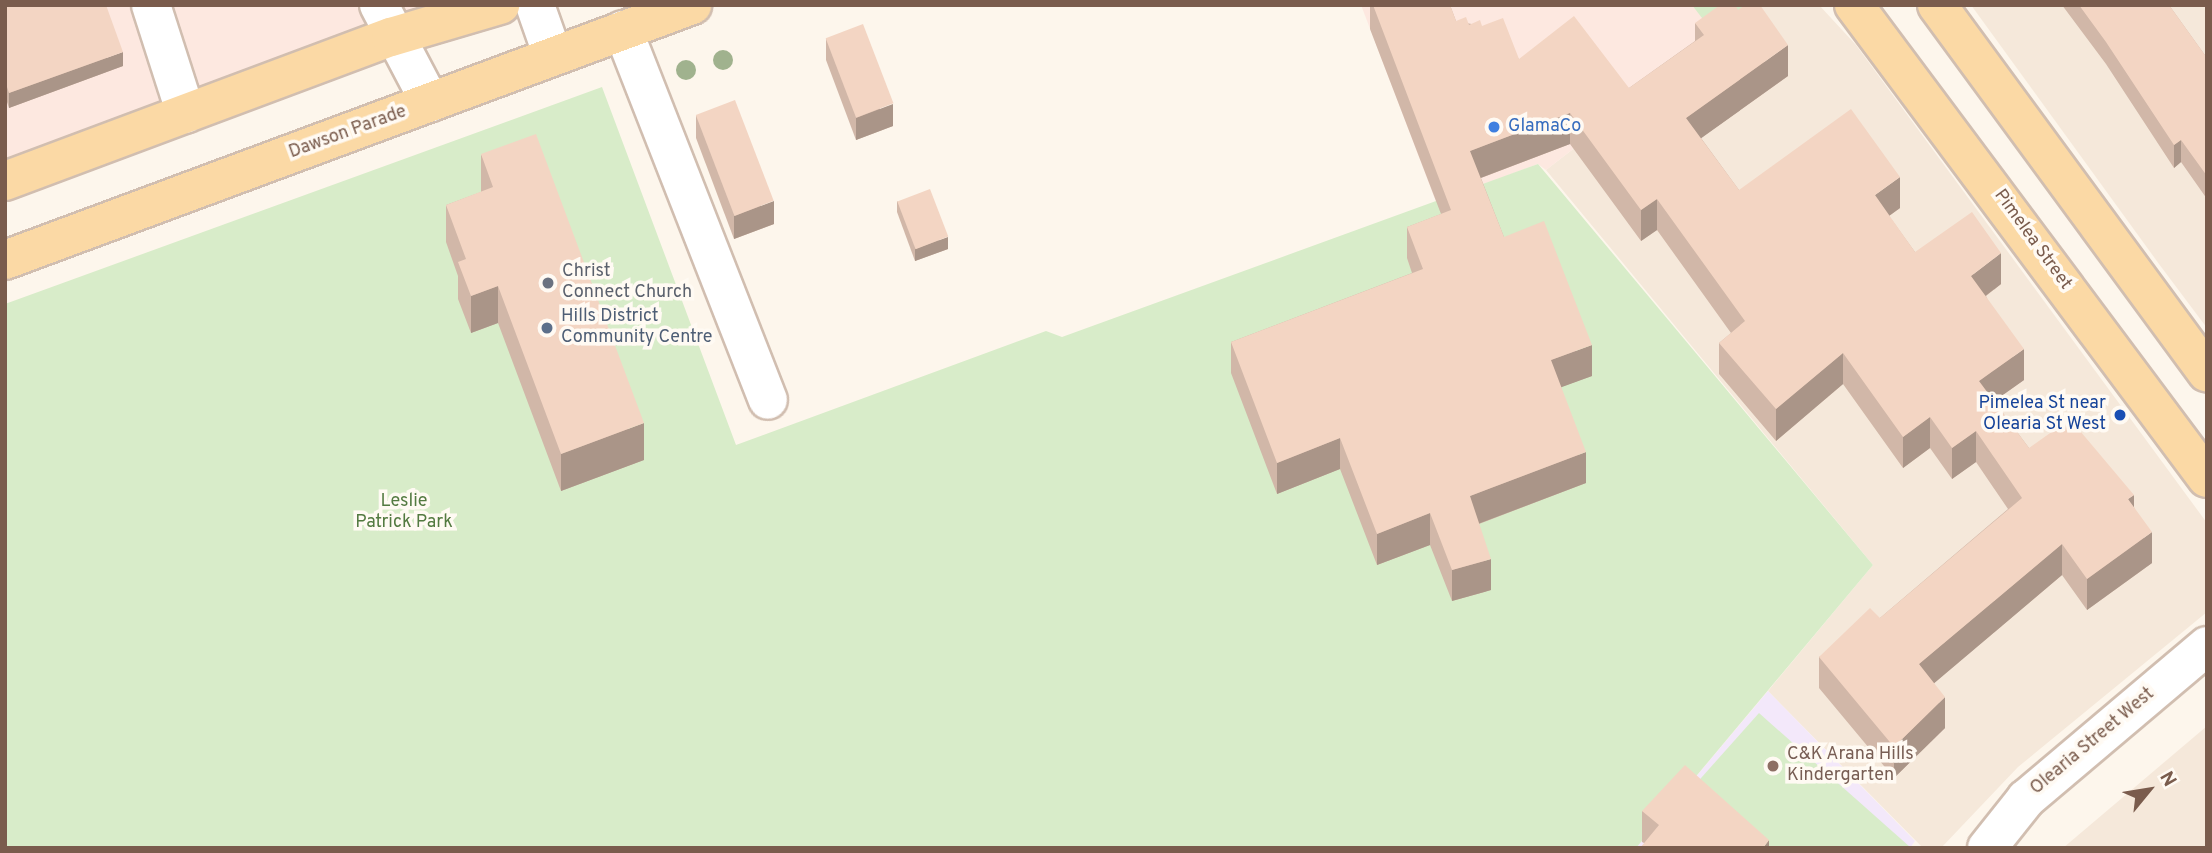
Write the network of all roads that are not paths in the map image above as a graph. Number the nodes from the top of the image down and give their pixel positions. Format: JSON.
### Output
{"nodes":[{"id":1,"x":151,"y":5,"type":"edge"},
{"id":2,"x":500,"y":5,"type":"edge"},
{"id":3,"x":535,"y":5,"type":"edge"},
{"id":4,"x":691,"y":5,"type":"edge"},
{"id":5,"x":1854,"y":5,"type":"edge"},
{"id":6,"x":1937,"y":5,"type":"edge"},
{"id":7,"x":385,"y":21,"type":"edge"},
{"id":8,"x":623,"y":30,"type":"junction"},
{"id":9,"x":553,"y":56,"type":"junction"},
{"id":10,"x":430,"y":102,"type":"junction"},
{"id":11,"x":186,"y":114,"type":"junction"},
{"id":12,"x":5,"y":181,"type":"edge"},
{"id":13,"x":5,"y":260,"type":"edge"},
{"id":14,"x":2207,"y":373,"type":"edge"},
{"id":15,"x":768,"y":400,"type":"dead end"},
{"id":16,"x":2207,"y":478,"type":"edge"},
{"id":17,"x":2207,"y":646,"type":"edge"},
{"id":18,"x":1987,"y":848,"type":"edge"}],
"edges":[{"from":1,"to":11,"type":"street"},
{"from":2,"to":7,"type":"main road"},
{"from":3,"to":9,"type":"street"},
{"from":4,"to":8,"type":"main road","name":"Dawson Parade"},
{"from":5,"to":16,"type":"main road","name":"Pimelea Street"},
{"from":6,"to":14,"type":"main road"},
{"from":7,"to":10,"type":"street"},
{"from":7,"to":11,"type":"main road"},
{"from":8,"to":9,"type":"main road","name":"Dawson Parade"},
{"from":8,"to":15,"type":"street"},
{"from":9,"to":10,"type":"main road","name":"Dawson Parade"},
{"from":10,"to":13,"type":"main road","name":"Dawson Parade"},
{"from":11,"to":12,"type":"main road"},
{"from":17,"to":18,"type":"street","name":"Olearia Street West"}]}
